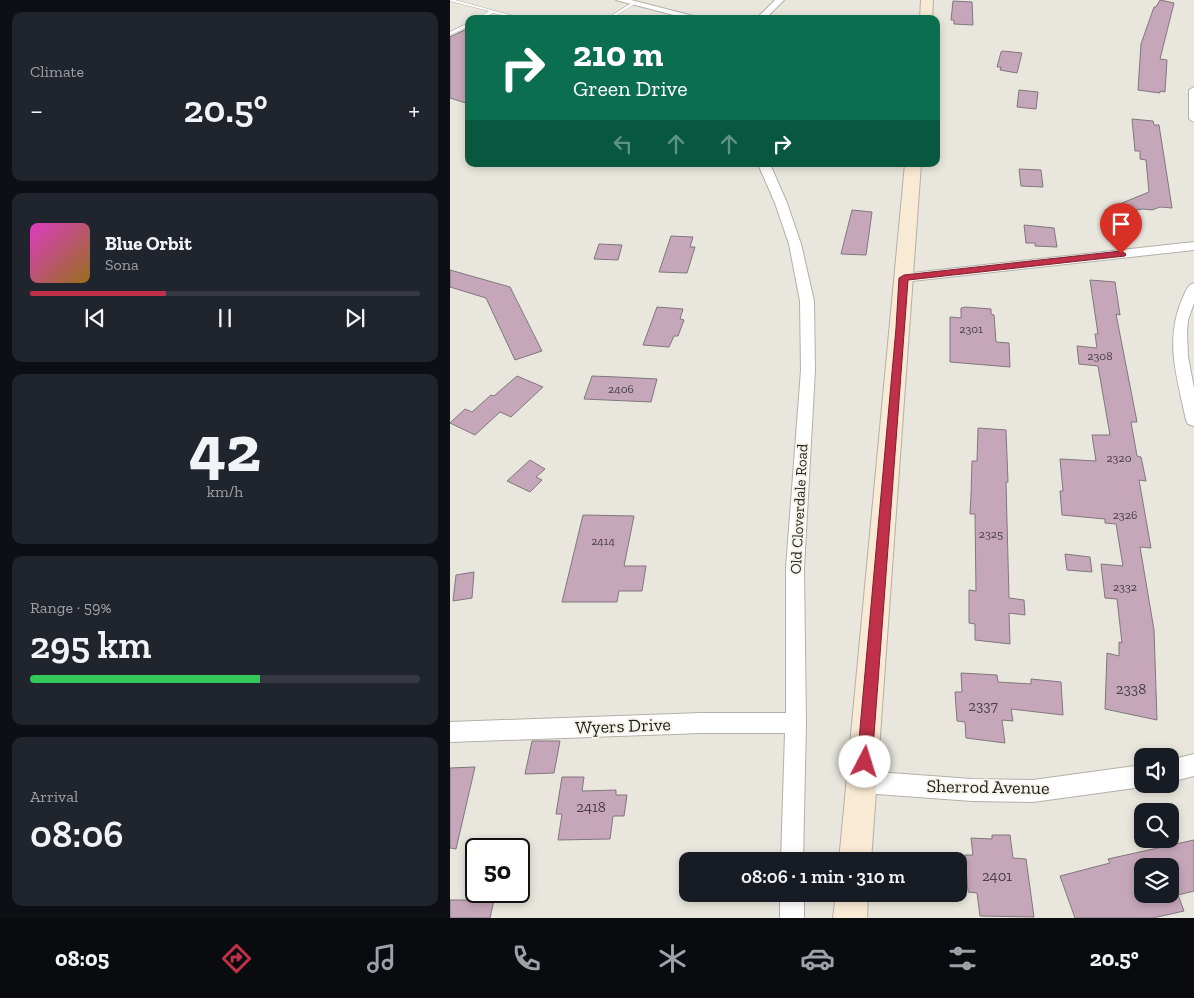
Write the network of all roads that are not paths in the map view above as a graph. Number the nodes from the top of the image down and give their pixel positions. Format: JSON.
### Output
{"nodes":[{"id":1,"x":450,"y":0,"type":"edge"},
{"id":2,"x":620,"y":0,"type":"edge"},
{"id":3,"x":780,"y":0,"type":"edge"},
{"id":4,"x":927,"y":0,"type":"edge"},
{"id":5,"x":634,"y":3,"type":"junction"},
{"id":6,"x":493,"y":11,"type":"junction"},
{"id":7,"x":486,"y":15,"type":"edge"},
{"id":8,"x":508,"y":15,"type":"edge"},
{"id":9,"x":614,"y":15,"type":"edge"},
{"id":10,"x":684,"y":15,"type":"edge"},
{"id":11,"x":764,"y":15,"type":"edge"},
{"id":12,"x":926,"y":15,"type":"edge"},
{"id":13,"x":465,"y":26,"type":"edge"},
{"id":14,"x":450,"y":34,"type":"edge"},
{"id":15,"x":1194,"y":90,"type":"edge"},
{"id":16,"x":1194,"y":120,"type":"edge"},
{"id":17,"x":765,"y":167,"type":"edge"},
{"id":18,"x":913,"y":167,"type":"edge"},
{"id":19,"x":1194,"y":246,"type":"edge"},
{"id":20,"x":904,"y":278,"type":"junction"},
{"id":21,"x":1193,"y":294,"type":"edge"},
{"id":22,"x":1194,"y":420,"type":"edge"},
{"id":23,"x":796,"y":724,"type":"junction"},
{"id":24,"x":450,"y":732,"type":"edge"},
{"id":25,"x":1194,"y":765,"type":"edge"},
{"id":26,"x":1179,"y":769,"type":"edge"},
{"id":27,"x":1134,"y":777,"type":"edge"},
{"id":28,"x":863,"y":782,"type":"junction"},
{"id":29,"x":792,"y":852,"type":"edge"},
{"id":30,"x":856,"y":852,"type":"edge"},
{"id":31,"x":792,"y":902,"type":"edge"},
{"id":32,"x":851,"y":902,"type":"edge"},
{"id":33,"x":792,"y":918,"type":"edge"},
{"id":34,"x":850,"y":918,"type":"edge"}],
"edges":[{"from":1,"to":6,"type":"lane"},
{"from":2,"to":5,"type":"street"},
{"from":3,"to":11,"type":"street"},
{"from":4,"to":12,"type":"main road"},
{"from":5,"to":9,"type":"lane"},
{"from":5,"to":10,"type":"street"},
{"from":6,"to":7,"type":"lane"},
{"from":6,"to":8,"type":"lane"},
{"from":13,"to":14,"type":"lane"},
{"from":15,"to":16,"type":"street"},
{"from":17,"to":23,"type":"street","name":"Old Cloverdale Road"},
{"from":18,"to":20,"type":"main road"},
{"from":19,"to":20,"type":"street"},
{"from":20,"to":28,"type":"main road"},
{"from":21,"to":22,"type":"street"},
{"from":23,"to":24,"type":"street","name":"Wyers Drive"},
{"from":23,"to":29,"type":"street","name":"Old Cloverdale Road"},
{"from":25,"to":26,"type":"street"},
{"from":27,"to":28,"type":"street","name":"Sherrod Avenue"},
{"from":28,"to":30,"type":"main road"},
{"from":31,"to":33,"type":"street"},
{"from":32,"to":34,"type":"main road"}]}
